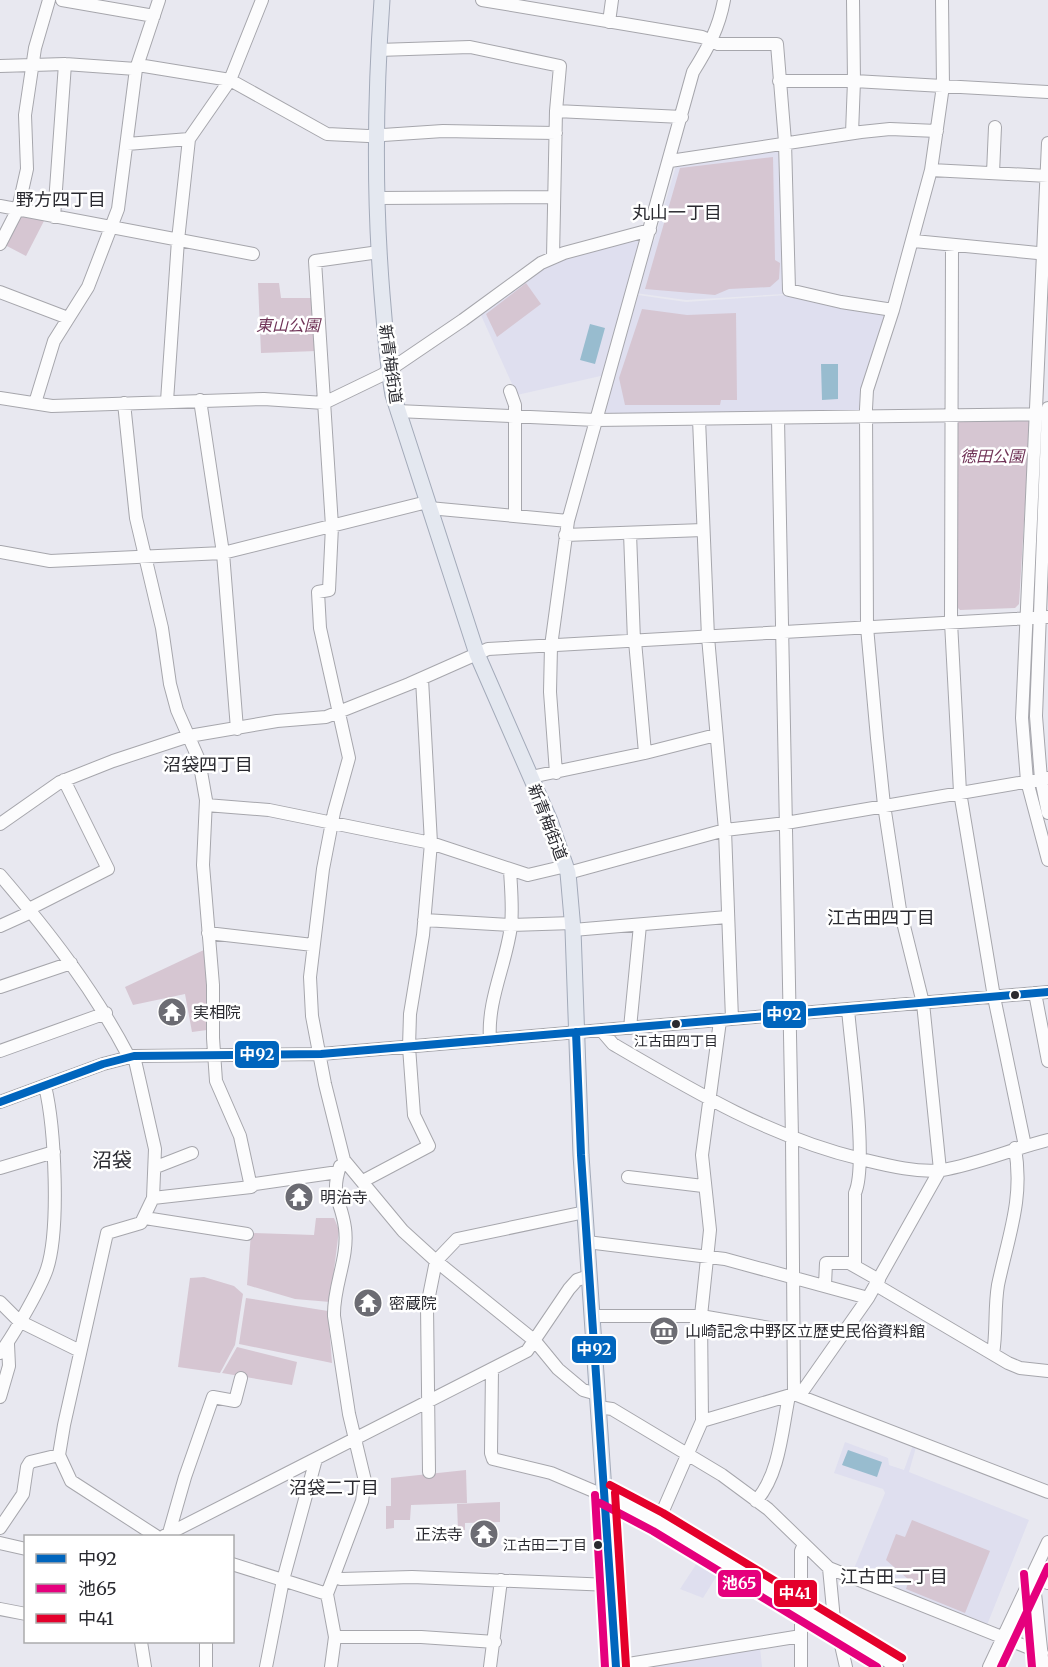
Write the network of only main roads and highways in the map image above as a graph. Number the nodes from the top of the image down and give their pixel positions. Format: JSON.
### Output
{"nodes":[{"id":1,"x":382,"y":0,"type":"edge"},
{"id":2,"x":614,"y":1667,"type":"edge"}],
"edges":[{"from":1,"to":2,"type":"main road","name":"新青梅街道"}]}
